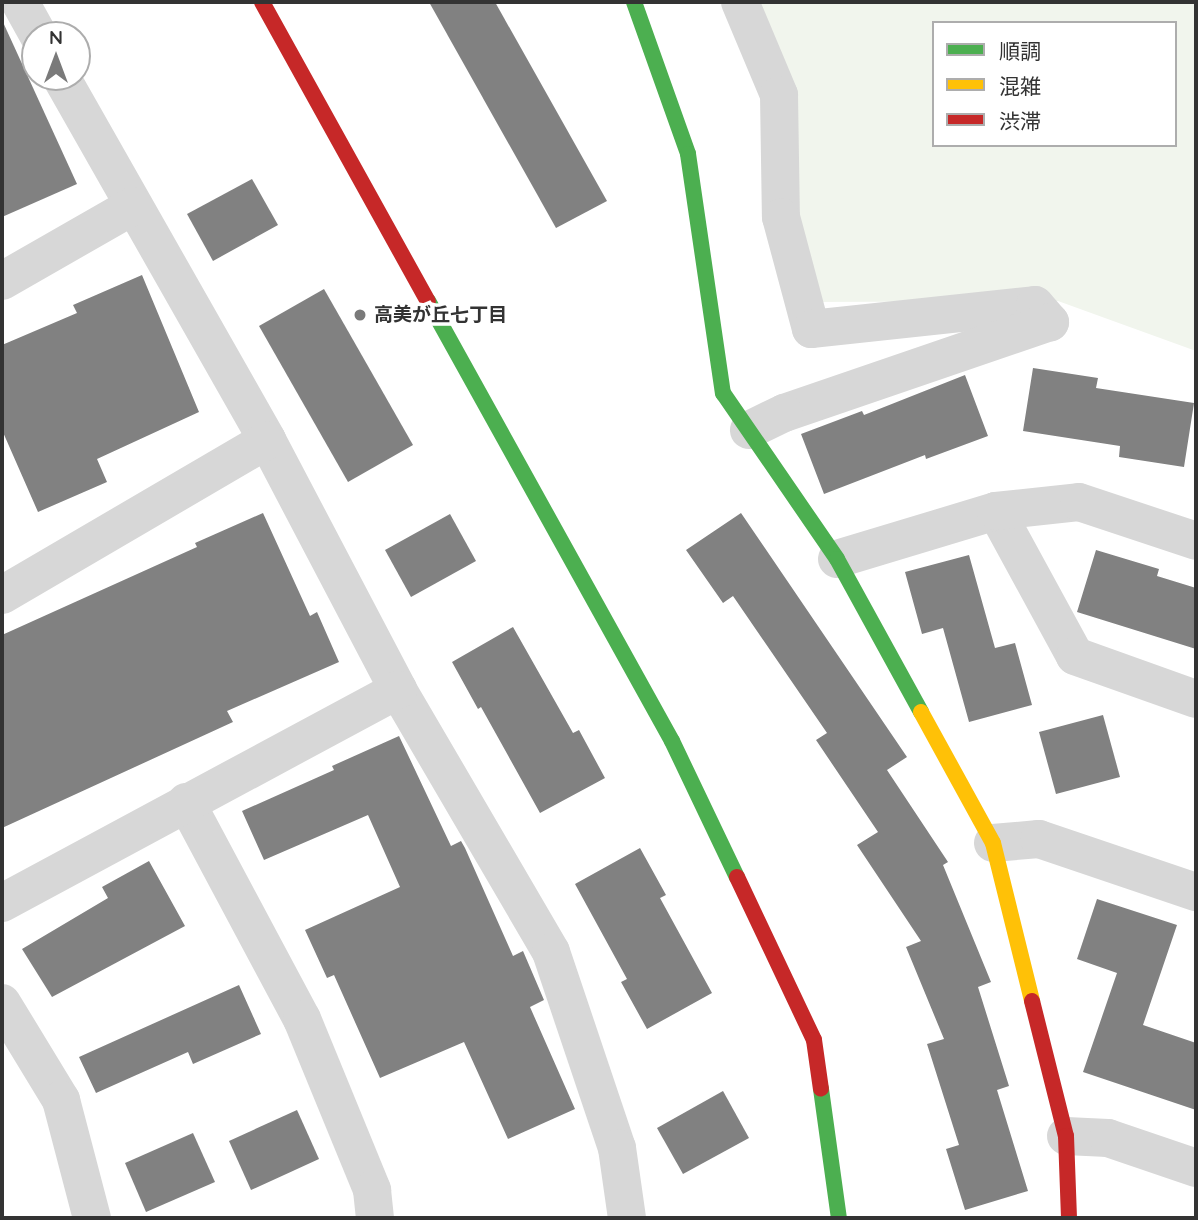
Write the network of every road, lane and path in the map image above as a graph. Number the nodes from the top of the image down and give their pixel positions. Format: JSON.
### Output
{"nodes":[{"id":1,"x":20,"y":2,"type":"edge"},
{"id":2,"x":262,"y":2,"type":"edge"},
{"id":3,"x":634,"y":2,"type":"edge"},
{"id":4,"x":740,"y":2,"type":"edge"},
{"id":5,"x":30,"y":21,"type":"edge"},
{"id":6,"x":69,"y":91,"type":"edge"},
{"id":7,"x":133,"y":206,"type":"junction"},
{"id":8,"x":2,"y":281,"type":"edge"},
{"id":9,"x":749,"y":430,"type":"junction"},
{"id":10,"x":267,"y":440,"type":"junction"},
{"id":11,"x":996,"y":511,"type":"junction"},
{"id":12,"x":1196,"y":541,"type":"edge"},
{"id":13,"x":837,"y":559,"type":"junction"},
{"id":14,"x":2,"y":595,"type":"edge"},
{"id":15,"x":397,"y":690,"type":"junction"},
{"id":16,"x":1196,"y":699,"type":"edge"},
{"id":17,"x":186,"y":802,"type":"junction"},
{"id":18,"x":993,"y":843,"type":"junction"},
{"id":19,"x":1196,"y":892,"type":"edge"},
{"id":20,"x":2,"y":903,"type":"edge"},
{"id":21,"x":2,"y":1003,"type":"edge"},
{"id":22,"x":1066,"y":1136,"type":"junction"},
{"id":23,"x":1196,"y":1168,"type":"edge"},
{"id":24,"x":92,"y":1218,"type":"edge"},
{"id":25,"x":374,"y":1218,"type":"edge"},
{"id":26,"x":627,"y":1218,"type":"edge"},
{"id":27,"x":839,"y":1218,"type":"edge"},
{"id":28,"x":1069,"y":1218,"type":"edge"}],
"edges":[{"from":1,"to":5,"type":"street"},
{"from":2,"to":27,"type":"street"},
{"from":3,"to":9,"type":"street"},
{"from":4,"to":9,"type":"street"},
{"from":6,"to":7,"type":"street"},
{"from":7,"to":8,"type":"street"},
{"from":7,"to":10,"type":"street"},
{"from":9,"to":13,"type":"street"},
{"from":10,"to":14,"type":"street"},
{"from":10,"to":15,"type":"street"},
{"from":11,"to":12,"type":"street"},
{"from":11,"to":13,"type":"street"},
{"from":11,"to":16,"type":"street"},
{"from":13,"to":18,"type":"street"},
{"from":15,"to":17,"type":"street"},
{"from":15,"to":26,"type":"street"},
{"from":17,"to":20,"type":"street"},
{"from":17,"to":25,"type":"street"},
{"from":18,"to":19,"type":"street"},
{"from":18,"to":22,"type":"street"},
{"from":21,"to":24,"type":"street"},
{"from":22,"to":23,"type":"street"},
{"from":22,"to":28,"type":"street"}]}
